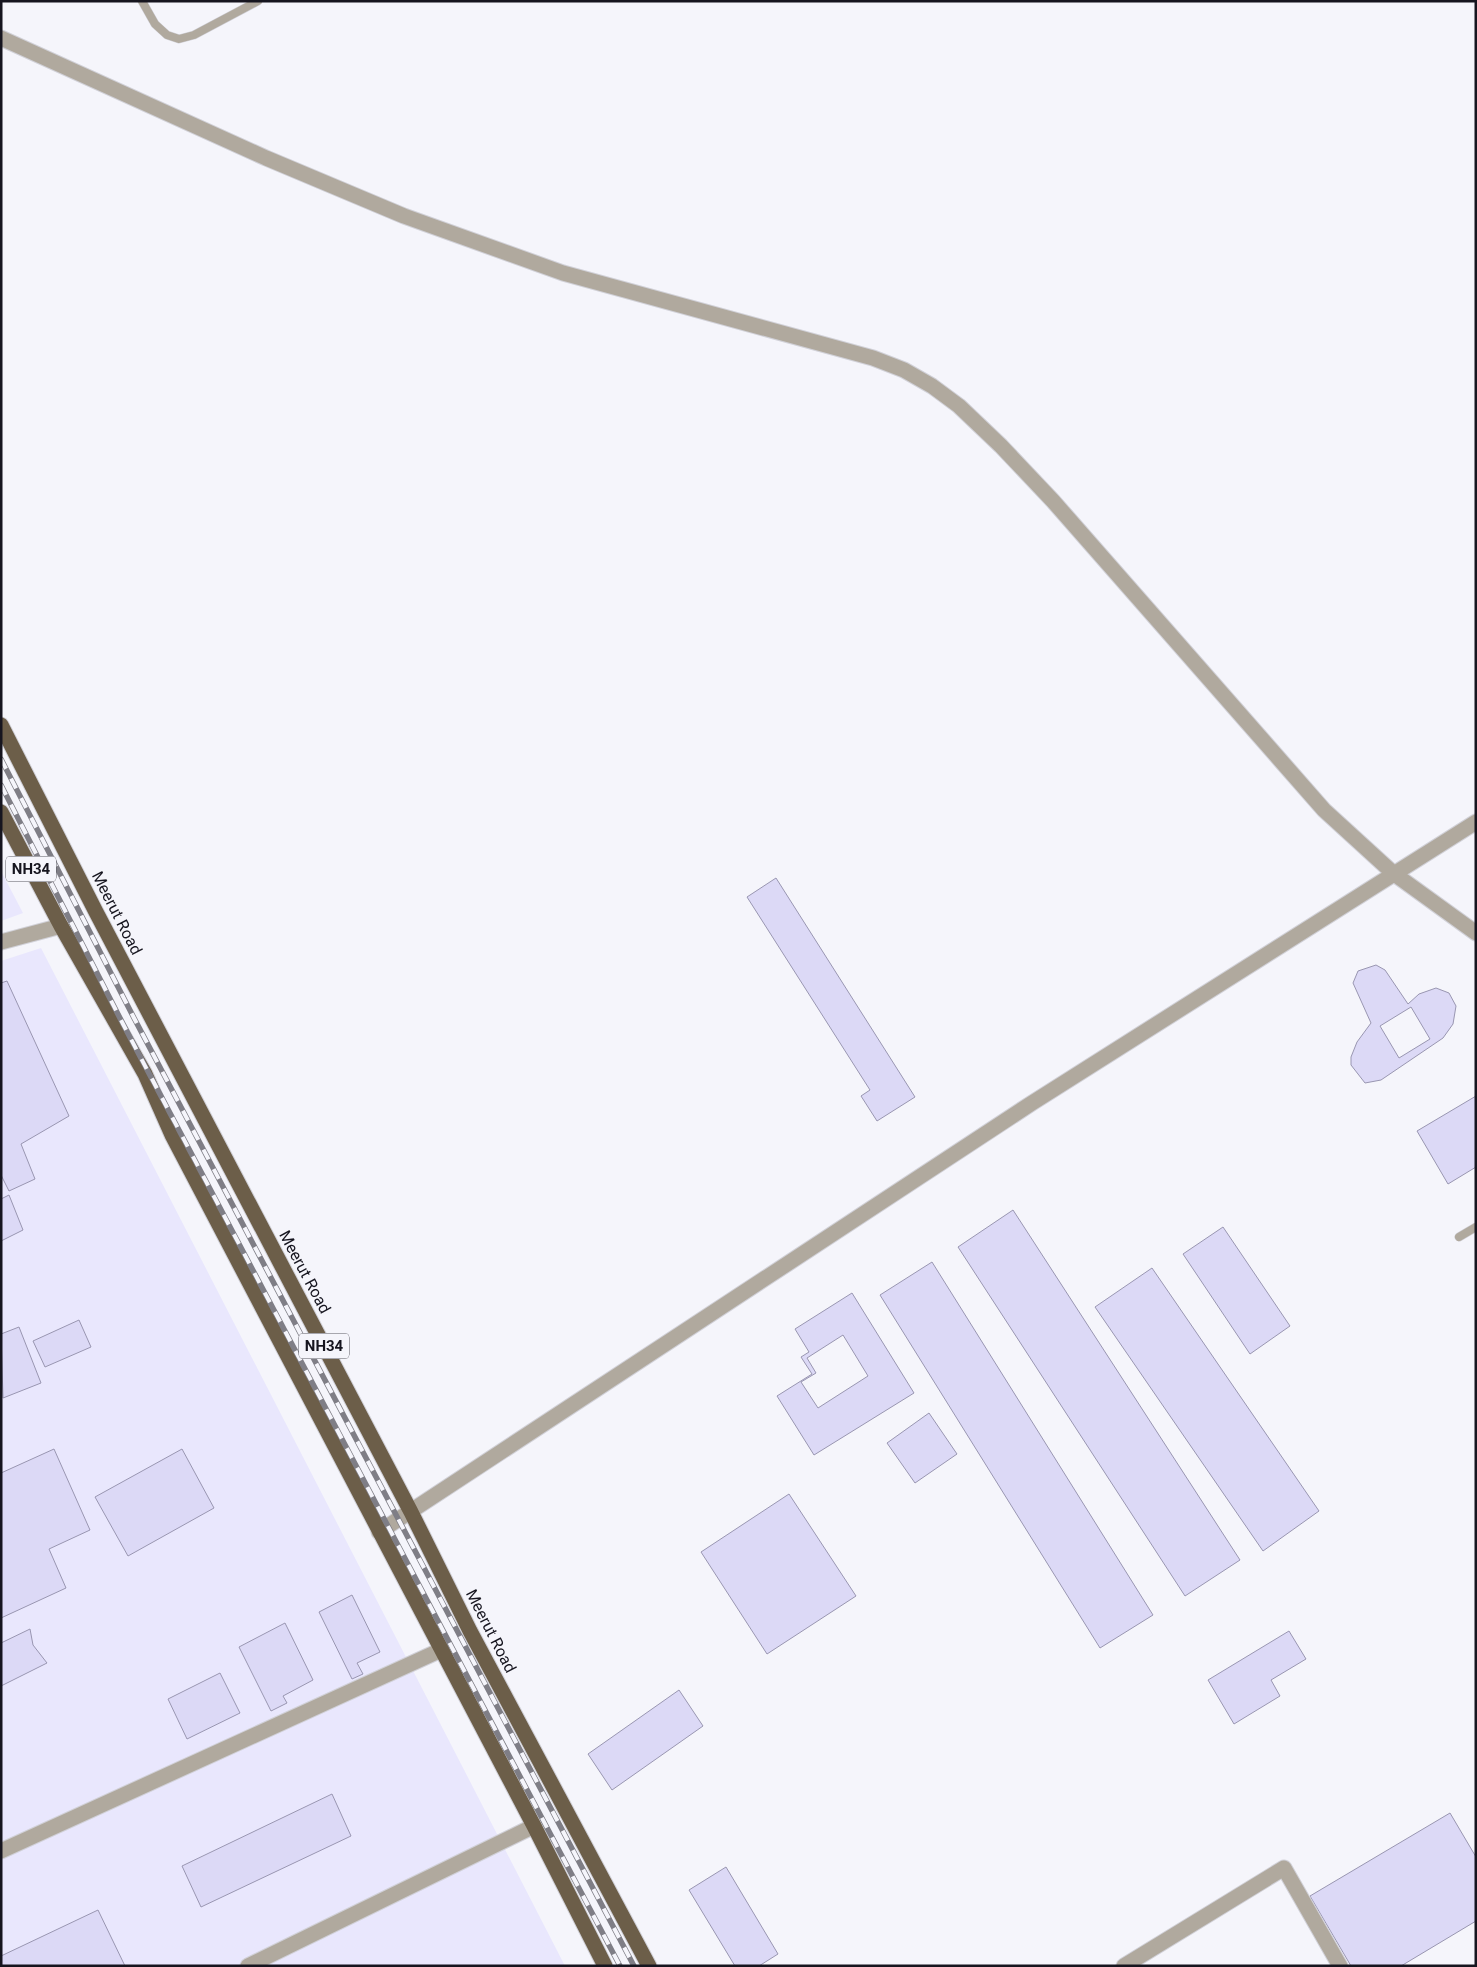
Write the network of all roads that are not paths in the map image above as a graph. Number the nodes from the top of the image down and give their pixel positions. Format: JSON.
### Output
{"nodes":[{"id":1,"x":142,"y":1,"type":"edge"},
{"id":2,"x":258,"y":1,"type":"edge"},
{"id":3,"x":4,"y":36,"type":"edge"},
{"id":4,"x":1,"y":725,"type":"edge"},
{"id":5,"x":1,"y":812,"type":"edge"},
{"id":6,"x":1476,"y":822,"type":"edge"},
{"id":7,"x":1393,"y":873,"type":"junction"},
{"id":8,"x":61,"y":926,"type":"junction"},
{"id":9,"x":1476,"y":933,"type":"edge"},
{"id":10,"x":1,"y":942,"type":"edge"},
{"id":11,"x":1476,"y":1227,"type":"edge"},
{"id":12,"x":1459,"y":1237,"type":"dead end"},
{"id":13,"x":411,"y":1512,"type":"junction"},
{"id":14,"x":379,"y":1532,"type":"junction"},
{"id":15,"x":441,"y":1650,"type":"junction"},
{"id":16,"x":534,"y":1826,"type":"junction"},
{"id":17,"x":1,"y":1851,"type":"edge"},
{"id":18,"x":248,"y":1966,"type":"edge"},
{"id":19,"x":605,"y":1966,"type":"edge"},
{"id":20,"x":648,"y":1966,"type":"edge"},
{"id":21,"x":1124,"y":1966,"type":"edge"},
{"id":22,"x":1340,"y":1966,"type":"edge"}],
"edges":[{"from":1,"to":2,"type":"lane"},
{"from":3,"to":7,"type":"street"},
{"from":4,"to":13,"type":"highway","name":"Meerut Road","number":"NH34"},
{"from":5,"to":8,"type":"highway","number":"NH34"},
{"from":6,"to":7,"type":"street"},
{"from":7,"to":9,"type":"street"},
{"from":7,"to":13,"type":"street"},
{"from":8,"to":10,"type":"street"},
{"from":8,"to":14,"type":"highway","number":"NH34"},
{"from":11,"to":12,"type":"lane"},
{"from":13,"to":14,"type":"street"},
{"from":13,"to":20,"type":"highway","name":"Meerut Road","number":"NH34"},
{"from":14,"to":15,"type":"highway","number":"NH34"},
{"from":15,"to":16,"type":"highway","number":"NH34"},
{"from":15,"to":17,"type":"street"},
{"from":16,"to":18,"type":"street"},
{"from":16,"to":19,"type":"highway","number":"NH34"},
{"from":21,"to":22,"type":"street"}]}
